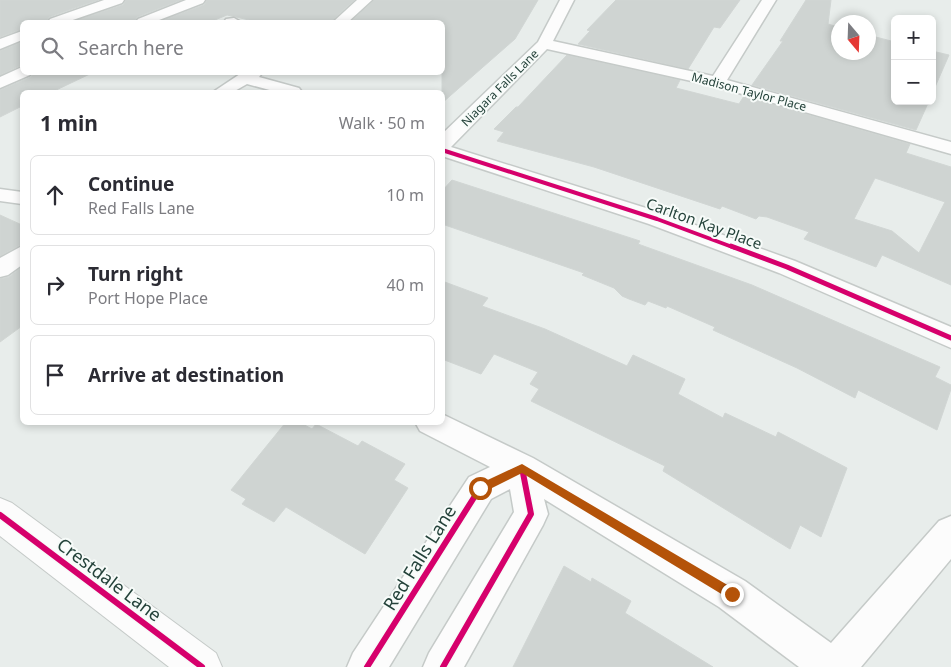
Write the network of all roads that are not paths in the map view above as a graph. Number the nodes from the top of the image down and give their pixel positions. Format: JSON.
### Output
{"nodes":[{"id":1,"x":117,"y":0,"type":"edge"},
{"id":2,"x":198,"y":0,"type":"edge"},
{"id":3,"x":365,"y":0,"type":"edge"},
{"id":4,"x":567,"y":0,"type":"edge"},
{"id":5,"x":769,"y":0,"type":"edge"},
{"id":6,"x":61,"y":20,"type":"edge"},
{"id":7,"x":149,"y":20,"type":"edge"},
{"id":8,"x":342,"y":20,"type":"edge"},
{"id":9,"x":20,"y":36,"type":"edge"},
{"id":10,"x":0,"y":44,"type":"edge"},
{"id":11,"x":544,"y":44,"type":"junction"},
{"id":12,"x":20,"y":74,"type":"edge"},
{"id":13,"x":250,"y":75,"type":"edge"},
{"id":14,"x":717,"y":82,"type":"junction"},
{"id":15,"x":0,"y":83,"type":"edge"},
{"id":16,"x":225,"y":90,"type":"edge"},
{"id":17,"x":288,"y":90,"type":"edge"},
{"id":18,"x":445,"y":142,"type":"edge"},
{"id":19,"x":951,"y":148,"type":"edge"},
{"id":20,"x":445,"y":151,"type":"edge"},
{"id":21,"x":0,"y":195,"type":"edge"},
{"id":22,"x":20,"y":198,"type":"edge"},
{"id":23,"x":20,"y":255,"type":"edge"},
{"id":24,"x":0,"y":269,"type":"edge"},
{"id":25,"x":951,"y":338,"type":"edge"},
{"id":26,"x":436,"y":425,"type":"edge"},
{"id":27,"x":522,"y":468,"type":"junction"},
{"id":28,"x":0,"y":515,"type":"edge"},
{"id":29,"x":951,"y":533,"type":"edge"},
{"id":30,"x":202,"y":667,"type":"edge"},
{"id":31,"x":367,"y":667,"type":"edge"},
{"id":32,"x":443,"y":667,"type":"edge"},
{"id":33,"x":831,"y":667,"type":"edge"},
{"id":34,"x":836,"y":667,"type":"edge"}],
"edges":[{"from":1,"to":6,"type":"street"},
{"from":2,"to":7,"type":"street"},
{"from":3,"to":8,"type":"street"},
{"from":4,"to":11,"type":"street","name":"Niagara Falls Lane"},
{"from":5,"to":14,"type":"street"},
{"from":9,"to":10,"type":"street"},
{"from":11,"to":14,"type":"street","name":"Madison Taylor Place"},
{"from":11,"to":18,"type":"street","name":"Niagara Falls Lane"},
{"from":12,"to":15,"type":"street"},
{"from":13,"to":16,"type":"street"},
{"from":13,"to":17,"type":"street"},
{"from":14,"to":19,"type":"street","name":"Madison Taylor Place"},
{"from":20,"to":25,"type":"street","name":"Carlton Kay Place"},
{"from":21,"to":22,"type":"street"},
{"from":23,"to":24,"type":"street"},
{"from":26,"to":27,"type":"street"},
{"from":27,"to":31,"type":"street","name":"Red Falls Lane"},
{"from":27,"to":32,"type":"street"},
{"from":27,"to":33,"type":"street"},
{"from":28,"to":30,"type":"street","name":"Crestdale Lane"},
{"from":29,"to":34,"type":"street"}]}
